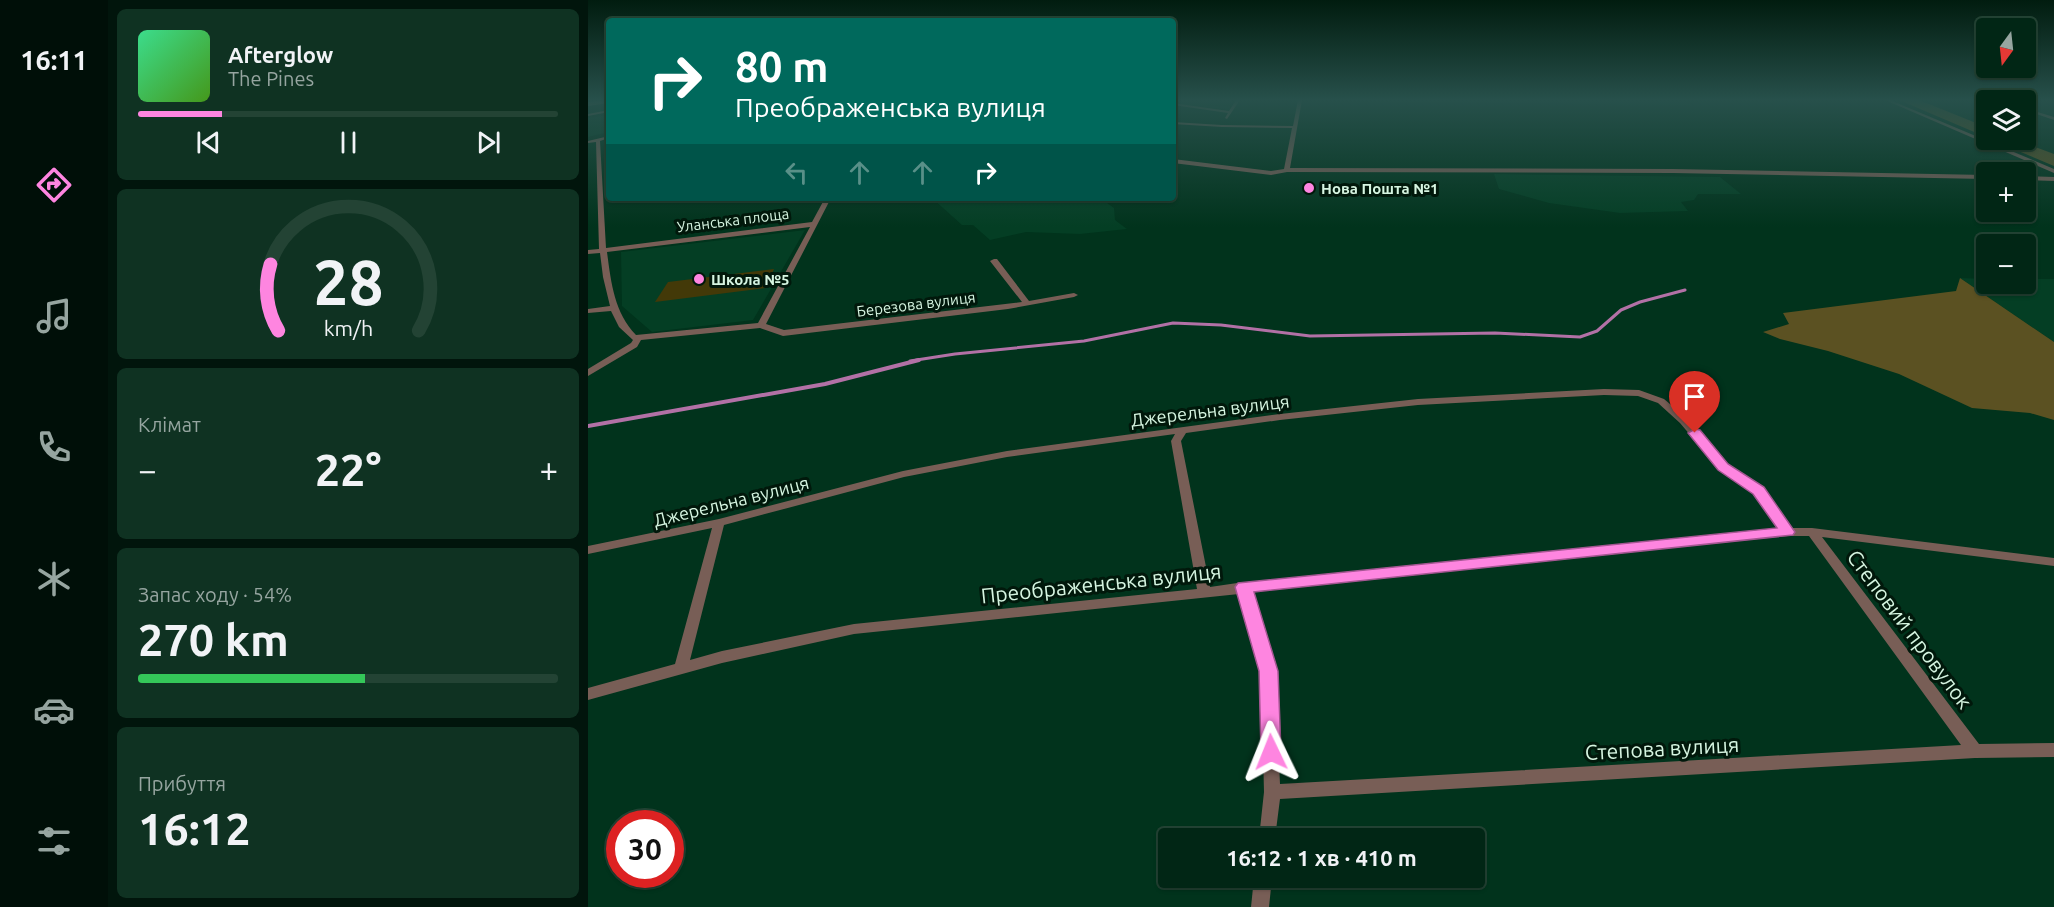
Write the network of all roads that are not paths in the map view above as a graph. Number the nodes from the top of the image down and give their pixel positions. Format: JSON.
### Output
{"nodes":[{"id":1,"x":598,"y":142,"type":"edge"},
{"id":2,"x":1292,"y":142,"type":"edge"},
{"id":3,"x":1987,"y":142,"type":"edge"},
{"id":4,"x":1176,"y":161,"type":"edge"},
{"id":5,"x":1287,"y":170,"type":"junction"},
{"id":6,"x":2054,"y":171,"type":"edge"},
{"id":7,"x":1976,"y":177,"type":"edge"},
{"id":8,"x":2036,"y":178,"type":"edge"},
{"id":9,"x":2054,"y":179,"type":"edge"},
{"id":10,"x":598,"y":182,"type":"junction"},
{"id":11,"x":606,"y":182,"type":"edge"},
{"id":12,"x":588,"y":183,"type":"edge"},
{"id":13,"x":826,"y":201,"type":"edge"},
{"id":14,"x":815,"y":224,"type":"junction"},
{"id":15,"x":603,"y":250,"type":"junction"},
{"id":16,"x":588,"y":252,"type":"edge"},
{"id":17,"x":994,"y":261,"type":"dead end"},
{"id":18,"x":1074,"y":295,"type":"dead end"},
{"id":19,"x":1028,"y":304,"type":"junction"},
{"id":20,"x":614,"y":308,"type":"junction"},
{"id":21,"x":588,"y":311,"type":"edge"},
{"id":22,"x":761,"y":325,"type":"junction"},
{"id":23,"x":638,"y":338,"type":"junction"},
{"id":24,"x":588,"y":374,"type":"edge"},
{"id":25,"x":1182,"y":430,"type":"junction"},
{"id":26,"x":719,"y":523,"type":"junction"},
{"id":27,"x":1788,"y":532,"type":"junction"},
{"id":28,"x":1812,"y":532,"type":"junction"},
{"id":29,"x":588,"y":550,"type":"edge"},
{"id":30,"x":2054,"y":562,"type":"edge"},
{"id":31,"x":1244,"y":587,"type":"junction"},
{"id":32,"x":1204,"y":592,"type":"junction"},
{"id":33,"x":681,"y":668,"type":"junction"},
{"id":34,"x":588,"y":694,"type":"edge"},
{"id":35,"x":2054,"y":750,"type":"edge"},
{"id":36,"x":1975,"y":751,"type":"junction"},
{"id":37,"x":1272,"y":792,"type":"junction"},
{"id":38,"x":1268,"y":828,"type":"edge"},
{"id":39,"x":1262,"y":888,"type":"edge"},
{"id":40,"x":1260,"y":907,"type":"edge"}],
"edges":[{"from":1,"to":10,"type":"street"},
{"from":2,"to":5,"type":"street"},
{"from":3,"to":6,"type":"street"},
{"from":4,"to":5,"type":"street"},
{"from":5,"to":7,"type":"street"},
{"from":8,"to":9,"type":"street"},
{"from":10,"to":11,"type":"street"},
{"from":10,"to":12,"type":"street"},
{"from":10,"to":15,"type":"street"},
{"from":13,"to":14,"type":"street"},
{"from":14,"to":15,"type":"street","name":"Уланська площа"},
{"from":14,"to":22,"type":"street","name":"Уланська площа"},
{"from":15,"to":16,"type":"street","name":"Уланська площа"},
{"from":15,"to":20,"type":"street"},
{"from":17,"to":19,"type":"street"},
{"from":18,"to":19,"type":"street","name":"Березова вулиця"},
{"from":19,"to":22,"type":"street","name":"Березова вулиця"},
{"from":20,"to":21,"type":"street"},
{"from":20,"to":23,"type":"street"},
{"from":22,"to":23,"type":"street"},
{"from":23,"to":24,"type":"street"},
{"from":25,"to":26,"type":"street","name":"Джерельна вулиця"},
{"from":25,"to":27,"type":"street","name":"Джерельна вулиця"},
{"from":25,"to":32,"type":"street"},
{"from":26,"to":29,"type":"street","name":"Джерельна вулиця"},
{"from":26,"to":33,"type":"street"},
{"from":27,"to":28,"type":"street","name":"Преображенська вулиця"},
{"from":27,"to":31,"type":"street","name":"Преображенська вулиця"},
{"from":28,"to":30,"type":"street","name":"Преображенська вулиця"},
{"from":28,"to":36,"type":"street","name":"Степовий провулок"},
{"from":31,"to":32,"type":"street","name":"Преображенська вулиця"},
{"from":31,"to":37,"type":"street"},
{"from":32,"to":33,"type":"street","name":"Преображенська вулиця"},
{"from":33,"to":34,"type":"street","name":"Преображенська вулиця"},
{"from":35,"to":36,"type":"street","name":"Степова вулиця"},
{"from":36,"to":37,"type":"street","name":"Степова вулиця"},
{"from":37,"to":38,"type":"street"},
{"from":39,"to":40,"type":"street"}]}
